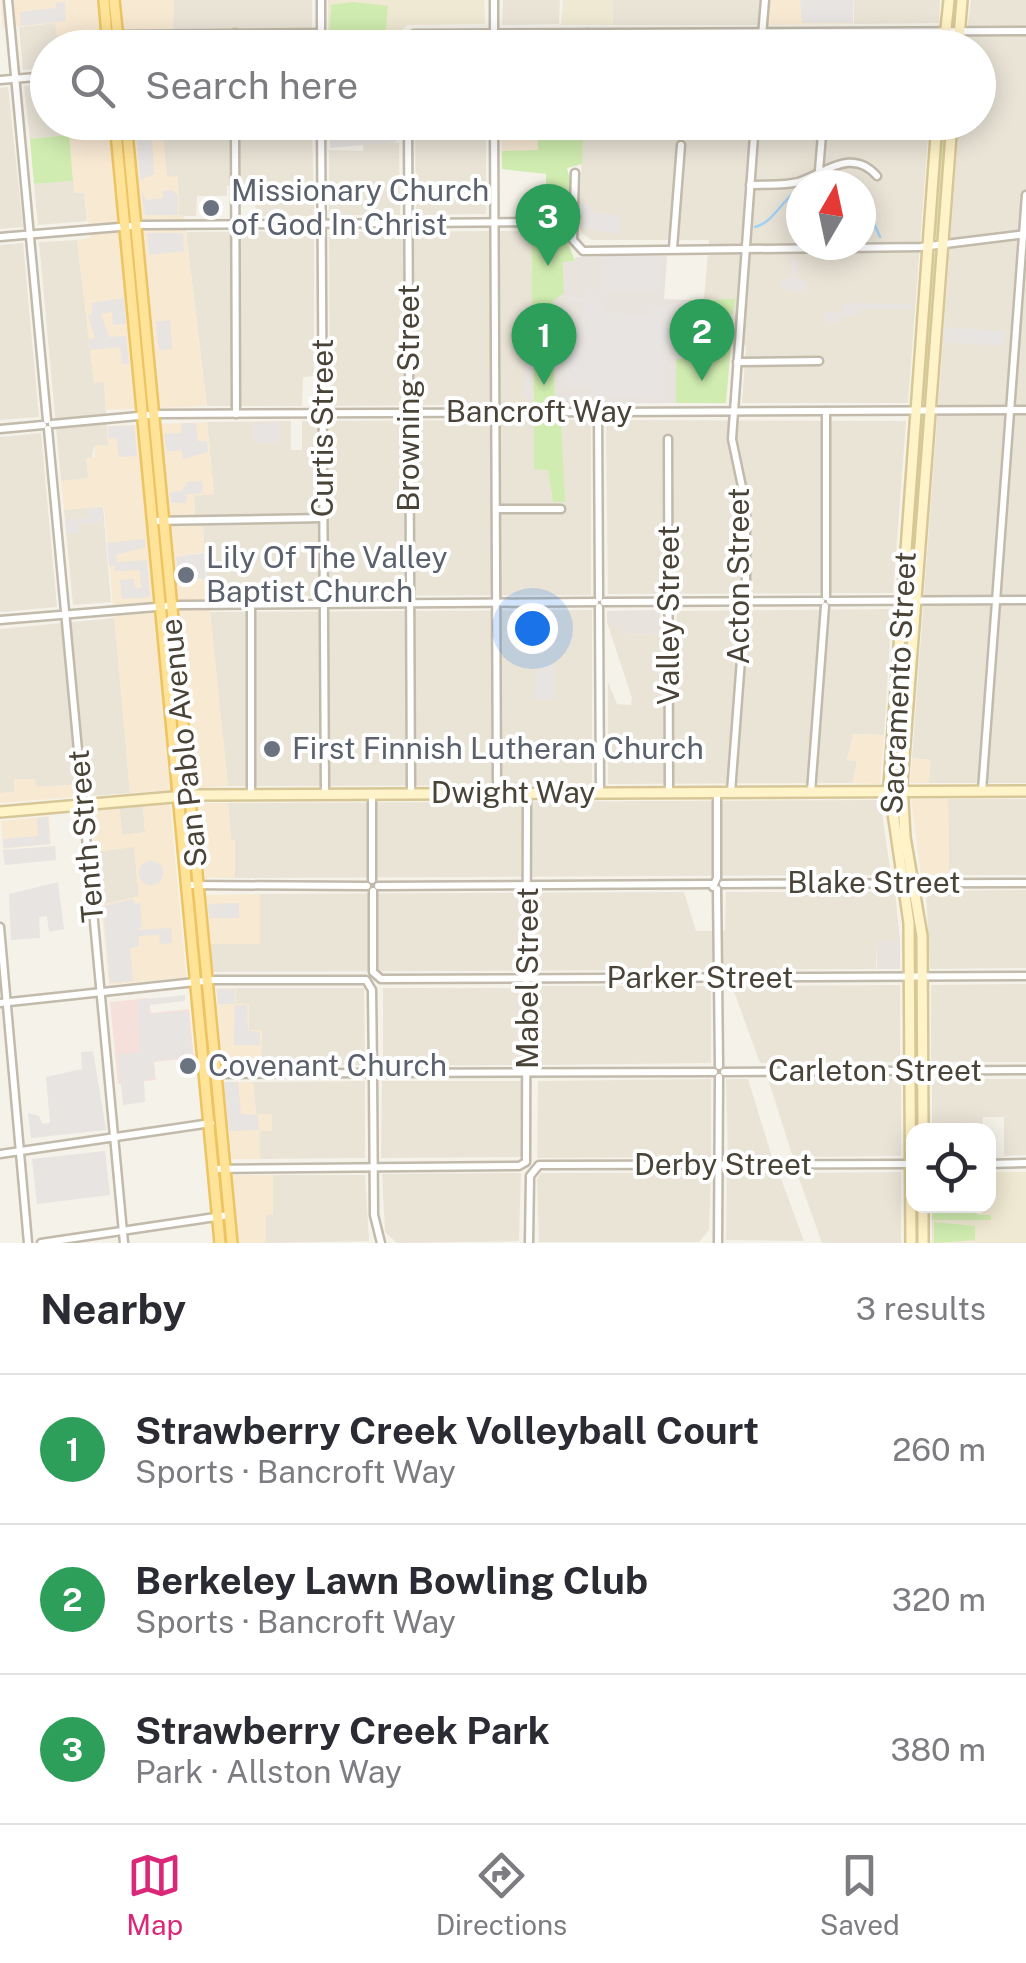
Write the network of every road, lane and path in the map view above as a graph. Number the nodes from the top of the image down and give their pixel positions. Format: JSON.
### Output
{"nodes":[{"id":1,"x":8,"y":0,"type":"edge"},
{"id":2,"x":104,"y":0,"type":"edge"},
{"id":3,"x":114,"y":0,"type":"edge"},
{"id":4,"x":321,"y":0,"type":"edge"},
{"id":5,"x":494,"y":0,"type":"edge"},
{"id":6,"x":765,"y":0,"type":"edge"},
{"id":7,"x":949,"y":0,"type":"edge"},
{"id":8,"x":962,"y":0,"type":"edge"},
{"id":9,"x":106,"y":30,"type":"edge"},
{"id":10,"x":117,"y":30,"type":"edge"},
{"id":11,"x":321,"y":30,"type":"edge"},
{"id":12,"x":494,"y":30,"type":"edge"},
{"id":13,"x":763,"y":30,"type":"edge"},
{"id":14,"x":946,"y":30,"type":"edge"},
{"id":15,"x":960,"y":30,"type":"edge"},
{"id":16,"x":996,"y":32,"type":"edge"},
{"id":17,"x":1026,"y":32,"type":"edge"},
{"id":18,"x":30,"y":78,"type":"edge"},
{"id":19,"x":16,"y":79,"type":"junction"},
{"id":20,"x":0,"y":80,"type":"edge"},
{"id":21,"x":122,"y":140,"type":"edge"},
{"id":22,"x":235,"y":140,"type":"edge"},
{"id":23,"x":321,"y":140,"type":"edge"},
{"id":24,"x":408,"y":140,"type":"edge"},
{"id":25,"x":494,"y":140,"type":"edge"},
{"id":26,"x":754,"y":140,"type":"edge"},
{"id":27,"x":822,"y":140,"type":"edge"},
{"id":28,"x":937,"y":140,"type":"edge"},
{"id":29,"x":951,"y":140,"type":"edge"},
{"id":30,"x":680,"y":145,"type":"dead end"},
{"id":31,"x":819,"y":170,"type":"joint"},
{"id":32,"x":870,"y":170,"type":"edge"},
{"id":33,"x":574,"y":173,"type":"dead end"},
{"id":34,"x":786,"y":182,"type":"edge"},
{"id":35,"x":750,"y":184,"type":"junction"},
{"id":36,"x":1026,"y":195,"type":"edge"},
{"id":37,"x":494,"y":222,"type":"junction"},
{"id":38,"x":544,"y":222,"type":"dead end"},
{"id":39,"x":322,"y":223,"type":"junction"},
{"id":40,"x":408,"y":223,"type":"junction"},
{"id":41,"x":235,"y":224,"type":"junction"},
{"id":42,"x":130,"y":226,"type":"junction"},
{"id":43,"x":30,"y":234,"type":"junction"},
{"id":44,"x":1024,"y":234,"type":"edge"},
{"id":45,"x":0,"y":237,"type":"edge"},
{"id":46,"x":942,"y":245,"type":"junction"},
{"id":47,"x":928,"y":246,"type":"junction"},
{"id":48,"x":674,"y":248,"type":"junction"},
{"id":49,"x":746,"y":248,"type":"junction"},
{"id":50,"x":819,"y":361,"type":"dead end"},
{"id":51,"x":738,"y":362,"type":"junction"},
{"id":52,"x":826,"y":410,"type":"junction"},
{"id":53,"x":916,"y":410,"type":"junction"},
{"id":54,"x":930,"y":410,"type":"junction"},
{"id":55,"x":1010,"y":410,"type":"junction"},
{"id":56,"x":1026,"y":410,"type":"edge"},
{"id":57,"x":734,"y":411,"type":"junction"},
{"id":58,"x":598,"y":412,"type":"junction"},
{"id":59,"x":409,"y":413,"type":"junction"},
{"id":60,"x":495,"y":413,"type":"junction"},
{"id":61,"x":236,"y":414,"type":"junction"},
{"id":62,"x":322,"y":414,"type":"junction"},
{"id":63,"x":148,"y":415,"type":"junction"},
{"id":64,"x":48,"y":424,"type":"junction"},
{"id":65,"x":0,"y":428,"type":"edge"},
{"id":66,"x":668,"y":439,"type":"dead end"},
{"id":67,"x":561,"y":509,"type":"dead end"},
{"id":68,"x":496,"y":510,"type":"junction"},
{"id":69,"x":323,"y":518,"type":"junction"},
{"id":70,"x":158,"y":520,"type":"junction"},
{"id":71,"x":997,"y":600,"type":"junction"},
{"id":72,"x":1026,"y":600,"type":"edge"},
{"id":73,"x":825,"y":601,"type":"junction"},
{"id":74,"x":902,"y":601,"type":"junction"},
{"id":75,"x":916,"y":601,"type":"junction"},
{"id":76,"x":599,"y":602,"type":"junction"},
{"id":77,"x":669,"y":602,"type":"junction"},
{"id":78,"x":745,"y":602,"type":"junction"},
{"id":79,"x":497,"y":603,"type":"junction"},
{"id":80,"x":251,"y":604,"type":"junction"},
{"id":81,"x":324,"y":604,"type":"junction"},
{"id":82,"x":410,"y":604,"type":"junction"},
{"id":83,"x":165,"y":605,"type":"junction"},
{"id":84,"x":65,"y":614,"type":"junction"},
{"id":85,"x":0,"y":620,"type":"edge"},
{"id":86,"x":889,"y":791,"type":"junction"},
{"id":87,"x":982,"y":791,"type":"junction"},
{"id":88,"x":1026,"y":791,"type":"edge"},
{"id":89,"x":670,"y":792,"type":"junction"},
{"id":90,"x":717,"y":792,"type":"junction"},
{"id":91,"x":731,"y":792,"type":"junction"},
{"id":92,"x":811,"y":792,"type":"junction"},
{"id":93,"x":902,"y":792,"type":"junction"},
{"id":94,"x":497,"y":793,"type":"junction"},
{"id":95,"x":527,"y":793,"type":"junction"},
{"id":96,"x":600,"y":793,"type":"junction"},
{"id":97,"x":251,"y":794,"type":"junction"},
{"id":98,"x":325,"y":794,"type":"junction"},
{"id":99,"x":372,"y":794,"type":"junction"},
{"id":100,"x":411,"y":794,"type":"junction"},
{"id":101,"x":183,"y":795,"type":"junction"},
{"id":102,"x":83,"y":804,"type":"junction"},
{"id":103,"x":0,"y":812,"type":"edge"},
{"id":104,"x":902,"y":883,"type":"junction"},
{"id":105,"x":916,"y":883,"type":"junction"},
{"id":106,"x":1026,"y":883,"type":"edge"},
{"id":107,"x":717,"y":884,"type":"junction"},
{"id":108,"x":528,"y":885,"type":"junction"},
{"id":109,"x":192,"y":886,"type":"junction"},
{"id":110,"x":372,"y":886,"type":"junction"},
{"id":111,"x":0,"y":927,"type":"edge"},
{"id":112,"x":1026,"y":976,"type":"edge"},
{"id":113,"x":910,"y":977,"type":"junction"},
{"id":114,"x":922,"y":977,"type":"junction"},
{"id":115,"x":372,"y":978,"type":"junction"},
{"id":116,"x":528,"y":978,"type":"junction"},
{"id":117,"x":718,"y":978,"type":"junction"},
{"id":118,"x":201,"y":983,"type":"junction"},
{"id":119,"x":100,"y":994,"type":"junction"},
{"id":120,"x":3,"y":1003,"type":"edge"},
{"id":121,"x":910,"y":1070,"type":"junction"},
{"id":122,"x":922,"y":1070,"type":"junction"},
{"id":123,"x":1026,"y":1070,"type":"edge"},
{"id":124,"x":528,"y":1072,"type":"junction"},
{"id":125,"x":719,"y":1072,"type":"junction"},
{"id":126,"x":373,"y":1073,"type":"junction"},
{"id":127,"x":210,"y":1075,"type":"junction"},
{"id":128,"x":215,"y":1123,"type":"junction"},
{"id":129,"x":911,"y":1123,"type":"edge"},
{"id":130,"x":923,"y":1123,"type":"edge"},
{"id":131,"x":114,"y":1137,"type":"junction"},
{"id":132,"x":20,"y":1151,"type":"junction"},
{"id":133,"x":0,"y":1154,"type":"edge"},
{"id":134,"x":1026,"y":1163,"type":"edge"},
{"id":135,"x":906,"y":1164,"type":"edge"},
{"id":136,"x":996,"y":1164,"type":"edge"},
{"id":137,"x":720,"y":1165,"type":"junction"},
{"id":138,"x":374,"y":1166,"type":"junction"},
{"id":139,"x":530,"y":1166,"type":"junction"},
{"id":140,"x":219,"y":1168,"type":"junction"},
{"id":141,"x":911,"y":1213,"type":"edge"},
{"id":142,"x":923,"y":1213,"type":"edge"},
{"id":143,"x":223,"y":1216,"type":"junction"},
{"id":144,"x":122,"y":1230,"type":"junction"},
{"id":145,"x":28,"y":1243,"type":"edge"},
{"id":146,"x":42,"y":1243,"type":"edge"},
{"id":147,"x":124,"y":1243,"type":"edge"},
{"id":148,"x":220,"y":1243,"type":"edge"},
{"id":149,"x":232,"y":1243,"type":"edge"},
{"id":150,"x":381,"y":1243,"type":"edge"},
{"id":151,"x":529,"y":1243,"type":"edge"},
{"id":152,"x":718,"y":1243,"type":"edge"},
{"id":153,"x":910,"y":1243,"type":"edge"},
{"id":154,"x":923,"y":1243,"type":"edge"}],
"edges":[{"from":1,"to":19,"type":"street","name":"Tenth Street"},
{"from":2,"to":9,"type":"main road"},
{"from":3,"to":10,"type":"main road"},
{"from":4,"to":11,"type":"street"},
{"from":5,"to":12,"type":"street"},
{"from":6,"to":13,"type":"street"},
{"from":7,"to":14,"type":"street"},
{"from":8,"to":15,"type":"street"},
{"from":16,"to":17,"type":"street"},
{"from":18,"to":19,"type":"street"},
{"from":19,"to":20,"type":"street"},
{"from":19,"to":43,"type":"street","name":"Tenth Street"},
{"from":21,"to":42,"type":"main road","name":"San Pablo Avenue"},
{"from":22,"to":41,"type":"street"},
{"from":23,"to":39,"type":"street","name":"Curtis Street"},
{"from":24,"to":40,"type":"street","name":"Browning Street"},
{"from":25,"to":37,"type":"street"},
{"from":26,"to":35,"type":"street","name":"Acton Street"},
{"from":27,"to":31,"type":"street"},
{"from":28,"to":47,"type":"street","name":"Sacramento Street"},
{"from":29,"to":46,"type":"street","name":"Sacramento Street"},
{"from":30,"to":48,"type":"street"},
{"from":31,"to":32,"type":"street"},
{"from":33,"to":48,"type":"street"},
{"from":34,"to":35,"type":"street"},
{"from":35,"to":49,"type":"street","name":"Acton Street"},
{"from":36,"to":44,"type":"street"},
{"from":37,"to":38,"type":"street"},
{"from":37,"to":40,"type":"street"},
{"from":37,"to":60,"type":"street"},
{"from":39,"to":40,"type":"street"},
{"from":39,"to":41,"type":"street"},
{"from":39,"to":62,"type":"street","name":"Curtis Street"},
{"from":40,"to":59,"type":"street","name":"Browning Street"},
{"from":41,"to":42,"type":"street"},
{"from":41,"to":61,"type":"street"},
{"from":42,"to":43,"type":"street"},
{"from":42,"to":63,"type":"main road","name":"San Pablo Avenue"},
{"from":43,"to":45,"type":"street"},
{"from":43,"to":64,"type":"street","name":"Tenth Street"},
{"from":44,"to":46,"type":"street"},
{"from":44,"to":55,"type":"street"},
{"from":46,"to":47,"type":"street"},
{"from":46,"to":54,"type":"street","name":"Sacramento Street"},
{"from":47,"to":49,"type":"street"},
{"from":47,"to":53,"type":"street","name":"Sacramento Street"},
{"from":48,"to":49,"type":"street"},
{"from":49,"to":51,"type":"street","name":"Acton Street"},
{"from":50,"to":51,"type":"street"},
{"from":51,"to":57,"type":"street","name":"Acton Street"},
{"from":52,"to":53,"type":"street","name":"Bancroft Way"},
{"from":52,"to":57,"type":"street","name":"Bancroft Way"},
{"from":52,"to":73,"type":"street"},
{"from":53,"to":54,"type":"street","name":"Bancroft Way"},
{"from":53,"to":74,"type":"street","name":"Sacramento Street"},
{"from":54,"to":55,"type":"street","name":"Bancroft Way"},
{"from":54,"to":75,"type":"street","name":"Sacramento Street"},
{"from":55,"to":56,"type":"street","name":"Bancroft Way"},
{"from":55,"to":71,"type":"street"},
{"from":57,"to":58,"type":"street","name":"Bancroft Way"},
{"from":57,"to":78,"type":"street","name":"Acton Street"},
{"from":58,"to":60,"type":"street","name":"Bancroft Way"},
{"from":58,"to":76,"type":"street"},
{"from":59,"to":60,"type":"street","name":"Bancroft Way"},
{"from":59,"to":62,"type":"street","name":"Bancroft Way"},
{"from":59,"to":82,"type":"street","name":"Browning Street"},
{"from":60,"to":68,"type":"street"},
{"from":61,"to":62,"type":"street","name":"Bancroft Way"},
{"from":61,"to":63,"type":"street","name":"Bancroft Way"},
{"from":62,"to":69,"type":"street","name":"Curtis Street"},
{"from":63,"to":64,"type":"street","name":"Bancroft Way"},
{"from":63,"to":70,"type":"main road","name":"San Pablo Avenue"},
{"from":64,"to":65,"type":"street","name":"Bancroft Way"},
{"from":64,"to":84,"type":"street","name":"Tenth Street"},
{"from":66,"to":77,"type":"street","name":"Valley Street"},
{"from":67,"to":68,"type":"street"},
{"from":68,"to":79,"type":"street"},
{"from":69,"to":70,"type":"street"},
{"from":69,"to":81,"type":"street","name":"Curtis Street"},
{"from":70,"to":83,"type":"main road","name":"San Pablo Avenue"},
{"from":71,"to":72,"type":"street"},
{"from":71,"to":75,"type":"street"},
{"from":71,"to":87,"type":"street"},
{"from":73,"to":74,"type":"street"},
{"from":73,"to":78,"type":"street"},
{"from":73,"to":92,"type":"street"},
{"from":74,"to":75,"type":"street"},
{"from":74,"to":86,"type":"street","name":"Sacramento Street"},
{"from":75,"to":93,"type":"street","name":"Sacramento Street"},
{"from":76,"to":77,"type":"street"},
{"from":76,"to":79,"type":"street"},
{"from":76,"to":96,"type":"street"},
{"from":77,"to":78,"type":"street"},
{"from":77,"to":89,"type":"street","name":"Valley Street"},
{"from":78,"to":91,"type":"street","name":"Acton Street"},
{"from":79,"to":82,"type":"street"},
{"from":79,"to":94,"type":"street"},
{"from":80,"to":81,"type":"street"},
{"from":80,"to":83,"type":"street"},
{"from":80,"to":97,"type":"street"},
{"from":81,"to":82,"type":"street"},
{"from":81,"to":98,"type":"street","name":"Curtis Street"},
{"from":82,"to":100,"type":"street","name":"Browning Street"},
{"from":83,"to":84,"type":"street"},
{"from":83,"to":101,"type":"main road","name":"San Pablo Avenue"},
{"from":84,"to":85,"type":"street"},
{"from":84,"to":102,"type":"street","name":"Tenth Street"},
{"from":86,"to":92,"type":"street","name":"Dwight Way"},
{"from":86,"to":93,"type":"street","name":"Dwight Way"},
{"from":86,"to":104,"type":"street","name":"Sacramento Street"},
{"from":87,"to":88,"type":"street","name":"Dwight Way"},
{"from":87,"to":93,"type":"street","name":"Dwight Way"},
{"from":89,"to":90,"type":"street","name":"Dwight Way"},
{"from":89,"to":96,"type":"street","name":"Dwight Way"},
{"from":90,"to":91,"type":"street","name":"Dwight Way"},
{"from":90,"to":107,"type":"street"},
{"from":91,"to":92,"type":"street","name":"Dwight Way"},
{"from":93,"to":105,"type":"street","name":"Sacramento Street"},
{"from":94,"to":95,"type":"street","name":"Dwight Way"},
{"from":94,"to":100,"type":"street","name":"Dwight Way"},
{"from":95,"to":96,"type":"street","name":"Dwight Way"},
{"from":95,"to":108,"type":"street","name":"Mabel Street"},
{"from":97,"to":98,"type":"street","name":"Dwight Way"},
{"from":97,"to":101,"type":"street","name":"Dwight Way"},
{"from":98,"to":99,"type":"street","name":"Dwight Way"},
{"from":99,"to":100,"type":"street","name":"Dwight Way"},
{"from":99,"to":110,"type":"street"},
{"from":101,"to":102,"type":"street","name":"Dwight Way"},
{"from":101,"to":109,"type":"main road","name":"San Pablo Avenue"},
{"from":102,"to":103,"type":"street","name":"Dwight Way"},
{"from":102,"to":119,"type":"street","name":"Tenth Street"},
{"from":104,"to":105,"type":"street","name":"Blake Street"},
{"from":104,"to":107,"type":"street","name":"Blake Street"},
{"from":104,"to":113,"type":"street","name":"Sacramento Street"},
{"from":105,"to":106,"type":"street","name":"Blake Street"},
{"from":105,"to":114,"type":"street","name":"Sacramento Street"},
{"from":107,"to":108,"type":"street","name":"Blake Street"},
{"from":107,"to":117,"type":"street"},
{"from":108,"to":110,"type":"street","name":"Blake Street"},
{"from":108,"to":116,"type":"street","name":"Mabel Street"},
{"from":109,"to":110,"type":"street","name":"Blake Street"},
{"from":109,"to":118,"type":"main road","name":"San Pablo Avenue"},
{"from":110,"to":115,"type":"street"},
{"from":111,"to":120,"type":"street"},
{"from":112,"to":114,"type":"street","name":"Parker Street"},
{"from":113,"to":114,"type":"street","name":"Parker Street"},
{"from":113,"to":117,"type":"street","name":"Parker Street"},
{"from":113,"to":121,"type":"street","name":"Sacramento Street"},
{"from":114,"to":122,"type":"street","name":"Sacramento Street"},
{"from":115,"to":116,"type":"street","name":"Parker Street"},
{"from":115,"to":118,"type":"street","name":"Parker Street"},
{"from":115,"to":126,"type":"street"},
{"from":116,"to":117,"type":"street","name":"Parker Street"},
{"from":116,"to":124,"type":"street","name":"Mabel Street"},
{"from":117,"to":125,"type":"street"},
{"from":118,"to":119,"type":"street","name":"Parker Street"},
{"from":118,"to":127,"type":"main road","name":"San Pablo Avenue"},
{"from":119,"to":120,"type":"street","name":"Parker Street"},
{"from":119,"to":131,"type":"street","name":"Tenth Street"},
{"from":120,"to":132,"type":"street"},
{"from":121,"to":122,"type":"street","name":"Carleton Street"},
{"from":121,"to":125,"type":"street","name":"Carleton Street"},
{"from":121,"to":129,"type":"street","name":"Sacramento Street"},
{"from":122,"to":123,"type":"street","name":"Carleton Street"},
{"from":122,"to":130,"type":"street","name":"Sacramento Street"},
{"from":124,"to":125,"type":"street","name":"Carleton Street"},
{"from":124,"to":126,"type":"street","name":"Carleton Street"},
{"from":124,"to":139,"type":"street","name":"Mabel Street"},
{"from":125,"to":137,"type":"street"},
{"from":126,"to":127,"type":"street","name":"Carleton Street"},
{"from":126,"to":138,"type":"street"},
{"from":127,"to":128,"type":"main road","name":"San Pablo Avenue"},
{"from":128,"to":131,"type":"street"},
{"from":128,"to":140,"type":"main road","name":"San Pablo Avenue"},
{"from":131,"to":132,"type":"street"},
{"from":131,"to":144,"type":"street","name":"Tenth Street"},
{"from":132,"to":133,"type":"street"},
{"from":132,"to":145,"type":"street"},
{"from":134,"to":136,"type":"street"},
{"from":135,"to":137,"type":"street","name":"Derby Street"},
{"from":137,"to":139,"type":"street","name":"Derby Street"},
{"from":137,"to":152,"type":"street"},
{"from":138,"to":139,"type":"street","name":"Derby Street"},
{"from":138,"to":140,"type":"street","name":"Derby Street"},
{"from":138,"to":150,"type":"street"},
{"from":139,"to":151,"type":"street","name":"Mabel Street"},
{"from":140,"to":143,"type":"main road","name":"San Pablo Avenue"},
{"from":141,"to":153,"type":"street","name":"Sacramento Street"},
{"from":142,"to":154,"type":"street"},
{"from":143,"to":144,"type":"street"},
{"from":143,"to":148,"type":"main road","name":"San Pablo Avenue"},
{"from":143,"to":149,"type":"main road","name":"San Pablo Avenue"},
{"from":144,"to":146,"type":"street"},
{"from":144,"to":147,"type":"street","name":"Tenth Street"}]}
